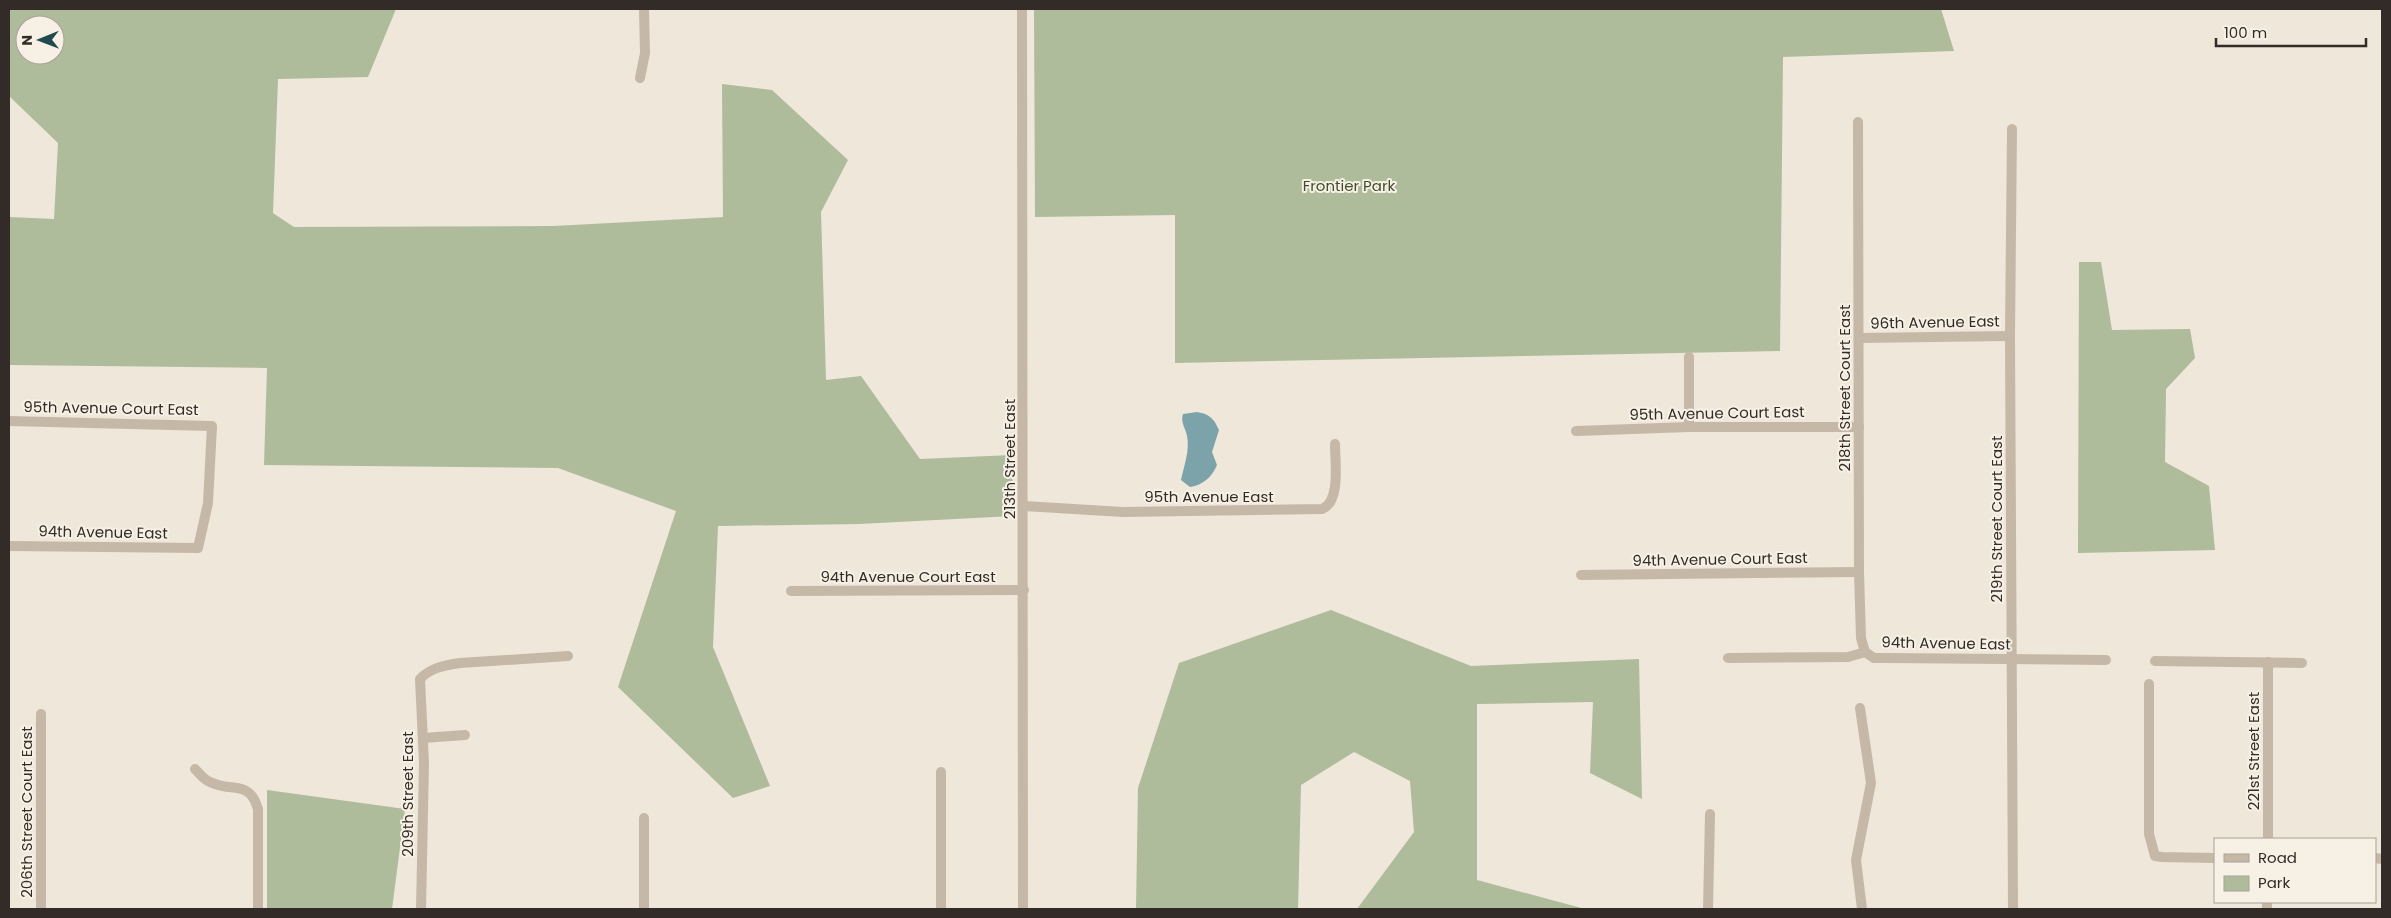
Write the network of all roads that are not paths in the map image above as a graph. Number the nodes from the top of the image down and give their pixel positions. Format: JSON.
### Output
{"nodes":[{"id":1,"x":644,"y":9,"type":"edge"},
{"id":2,"x":1022,"y":9,"type":"edge"},
{"id":3,"x":640,"y":78,"type":"dead end"},
{"id":4,"x":1858,"y":122,"type":"dead end"},
{"id":5,"x":2012,"y":130,"type":"dead end"},
{"id":6,"x":2010,"y":336,"type":"junction"},
{"id":7,"x":1859,"y":338,"type":"junction"},
{"id":8,"x":1689,"y":358,"type":"dead end"},
{"id":9,"x":9,"y":421,"type":"edge"},
{"id":10,"x":1859,"y":427,"type":"junction"},
{"id":11,"x":1689,"y":428,"type":"junction"},
{"id":12,"x":1576,"y":431,"type":"dead end"},
{"id":13,"x":1335,"y":444,"type":"dead end"},
{"id":14,"x":1024,"y":506,"type":"junction"},
{"id":15,"x":9,"y":546,"type":"edge"},
{"id":16,"x":198,"y":548,"type":"joint"},
{"id":17,"x":1859,"y":572,"type":"junction"},
{"id":18,"x":1581,"y":575,"type":"dead end"},
{"id":19,"x":1024,"y":590,"type":"junction"},
{"id":20,"x":792,"y":591,"type":"dead end"},
{"id":21,"x":1865,"y":652,"type":"junction"},
{"id":22,"x":568,"y":656,"type":"dead end"},
{"id":23,"x":1728,"y":658,"type":"dead end"},
{"id":24,"x":2012,"y":660,"type":"junction"},
{"id":25,"x":2106,"y":660,"type":"dead end"},
{"id":26,"x":2156,"y":661,"type":"dead end"},
{"id":27,"x":2268,"y":662,"type":"junction"},
{"id":28,"x":2302,"y":663,"type":"dead end"},
{"id":29,"x":2149,"y":684,"type":"dead end"},
{"id":30,"x":1860,"y":708,"type":"dead end"},
{"id":31,"x":41,"y":714,"type":"dead end"},
{"id":32,"x":465,"y":735,"type":"dead end"},
{"id":33,"x":423,"y":738,"type":"junction"},
{"id":34,"x":195,"y":769,"type":"dead end"},
{"id":35,"x":941,"y":772,"type":"dead end"},
{"id":36,"x":1710,"y":814,"type":"dead end"},
{"id":37,"x":644,"y":818,"type":"dead end"},
{"id":38,"x":2268,"y":838,"type":"edge"},
{"id":39,"x":2214,"y":858,"type":"edge"},
{"id":40,"x":41,"y":909,"type":"edge"},
{"id":41,"x":258,"y":909,"type":"edge"},
{"id":42,"x":421,"y":909,"type":"edge"},
{"id":43,"x":644,"y":909,"type":"edge"},
{"id":44,"x":941,"y":909,"type":"edge"},
{"id":45,"x":1023,"y":909,"type":"edge"},
{"id":46,"x":1708,"y":909,"type":"edge"},
{"id":47,"x":1862,"y":909,"type":"edge"},
{"id":48,"x":2012,"y":909,"type":"edge"}],
"edges":[{"from":1,"to":3,"type":"street"},
{"from":2,"to":14,"type":"street","name":"213th Street East"},
{"from":4,"to":7,"type":"street","name":"218th Street Court East"},
{"from":5,"to":6,"type":"street","name":"219th Street Court East"},
{"from":6,"to":7,"type":"street","name":"96th Avenue East"},
{"from":6,"to":24,"type":"street","name":"219th Street Court East"},
{"from":7,"to":10,"type":"street","name":"218th Street Court East"},
{"from":8,"to":11,"type":"street"},
{"from":9,"to":16,"type":"street","name":"95th Avenue Court East"},
{"from":10,"to":11,"type":"street","name":"95th Avenue Court East"},
{"from":10,"to":17,"type":"street","name":"218th Street Court East"},
{"from":11,"to":12,"type":"street","name":"95th Avenue Court East"},
{"from":13,"to":14,"type":"street","name":"95th Avenue East"},
{"from":14,"to":19,"type":"street","name":"213th Street East"},
{"from":15,"to":16,"type":"street","name":"94th Avenue East"},
{"from":17,"to":18,"type":"street","name":"94th Avenue Court East"},
{"from":17,"to":21,"type":"street","name":"218th Street Court East"},
{"from":19,"to":20,"type":"street","name":"94th Avenue Court East"},
{"from":19,"to":45,"type":"street","name":"213th Street East"},
{"from":21,"to":23,"type":"street","name":"94th Avenue East"},
{"from":21,"to":24,"type":"street","name":"94th Avenue East"},
{"from":22,"to":33,"type":"street","name":"209th Street East"},
{"from":24,"to":25,"type":"street","name":"94th Avenue East"},
{"from":24,"to":48,"type":"street","name":"219th Street Court East"},
{"from":26,"to":27,"type":"street"},
{"from":27,"to":28,"type":"street"},
{"from":27,"to":38,"type":"street","name":"221st Street East"},
{"from":29,"to":39,"type":"street"},
{"from":30,"to":47,"type":"street"},
{"from":31,"to":40,"type":"street","name":"206th Street Court East"},
{"from":32,"to":33,"type":"street"},
{"from":33,"to":42,"type":"street","name":"209th Street East"},
{"from":34,"to":41,"type":"street"},
{"from":35,"to":44,"type":"street"},
{"from":36,"to":46,"type":"street"},
{"from":37,"to":43,"type":"street"}]}
